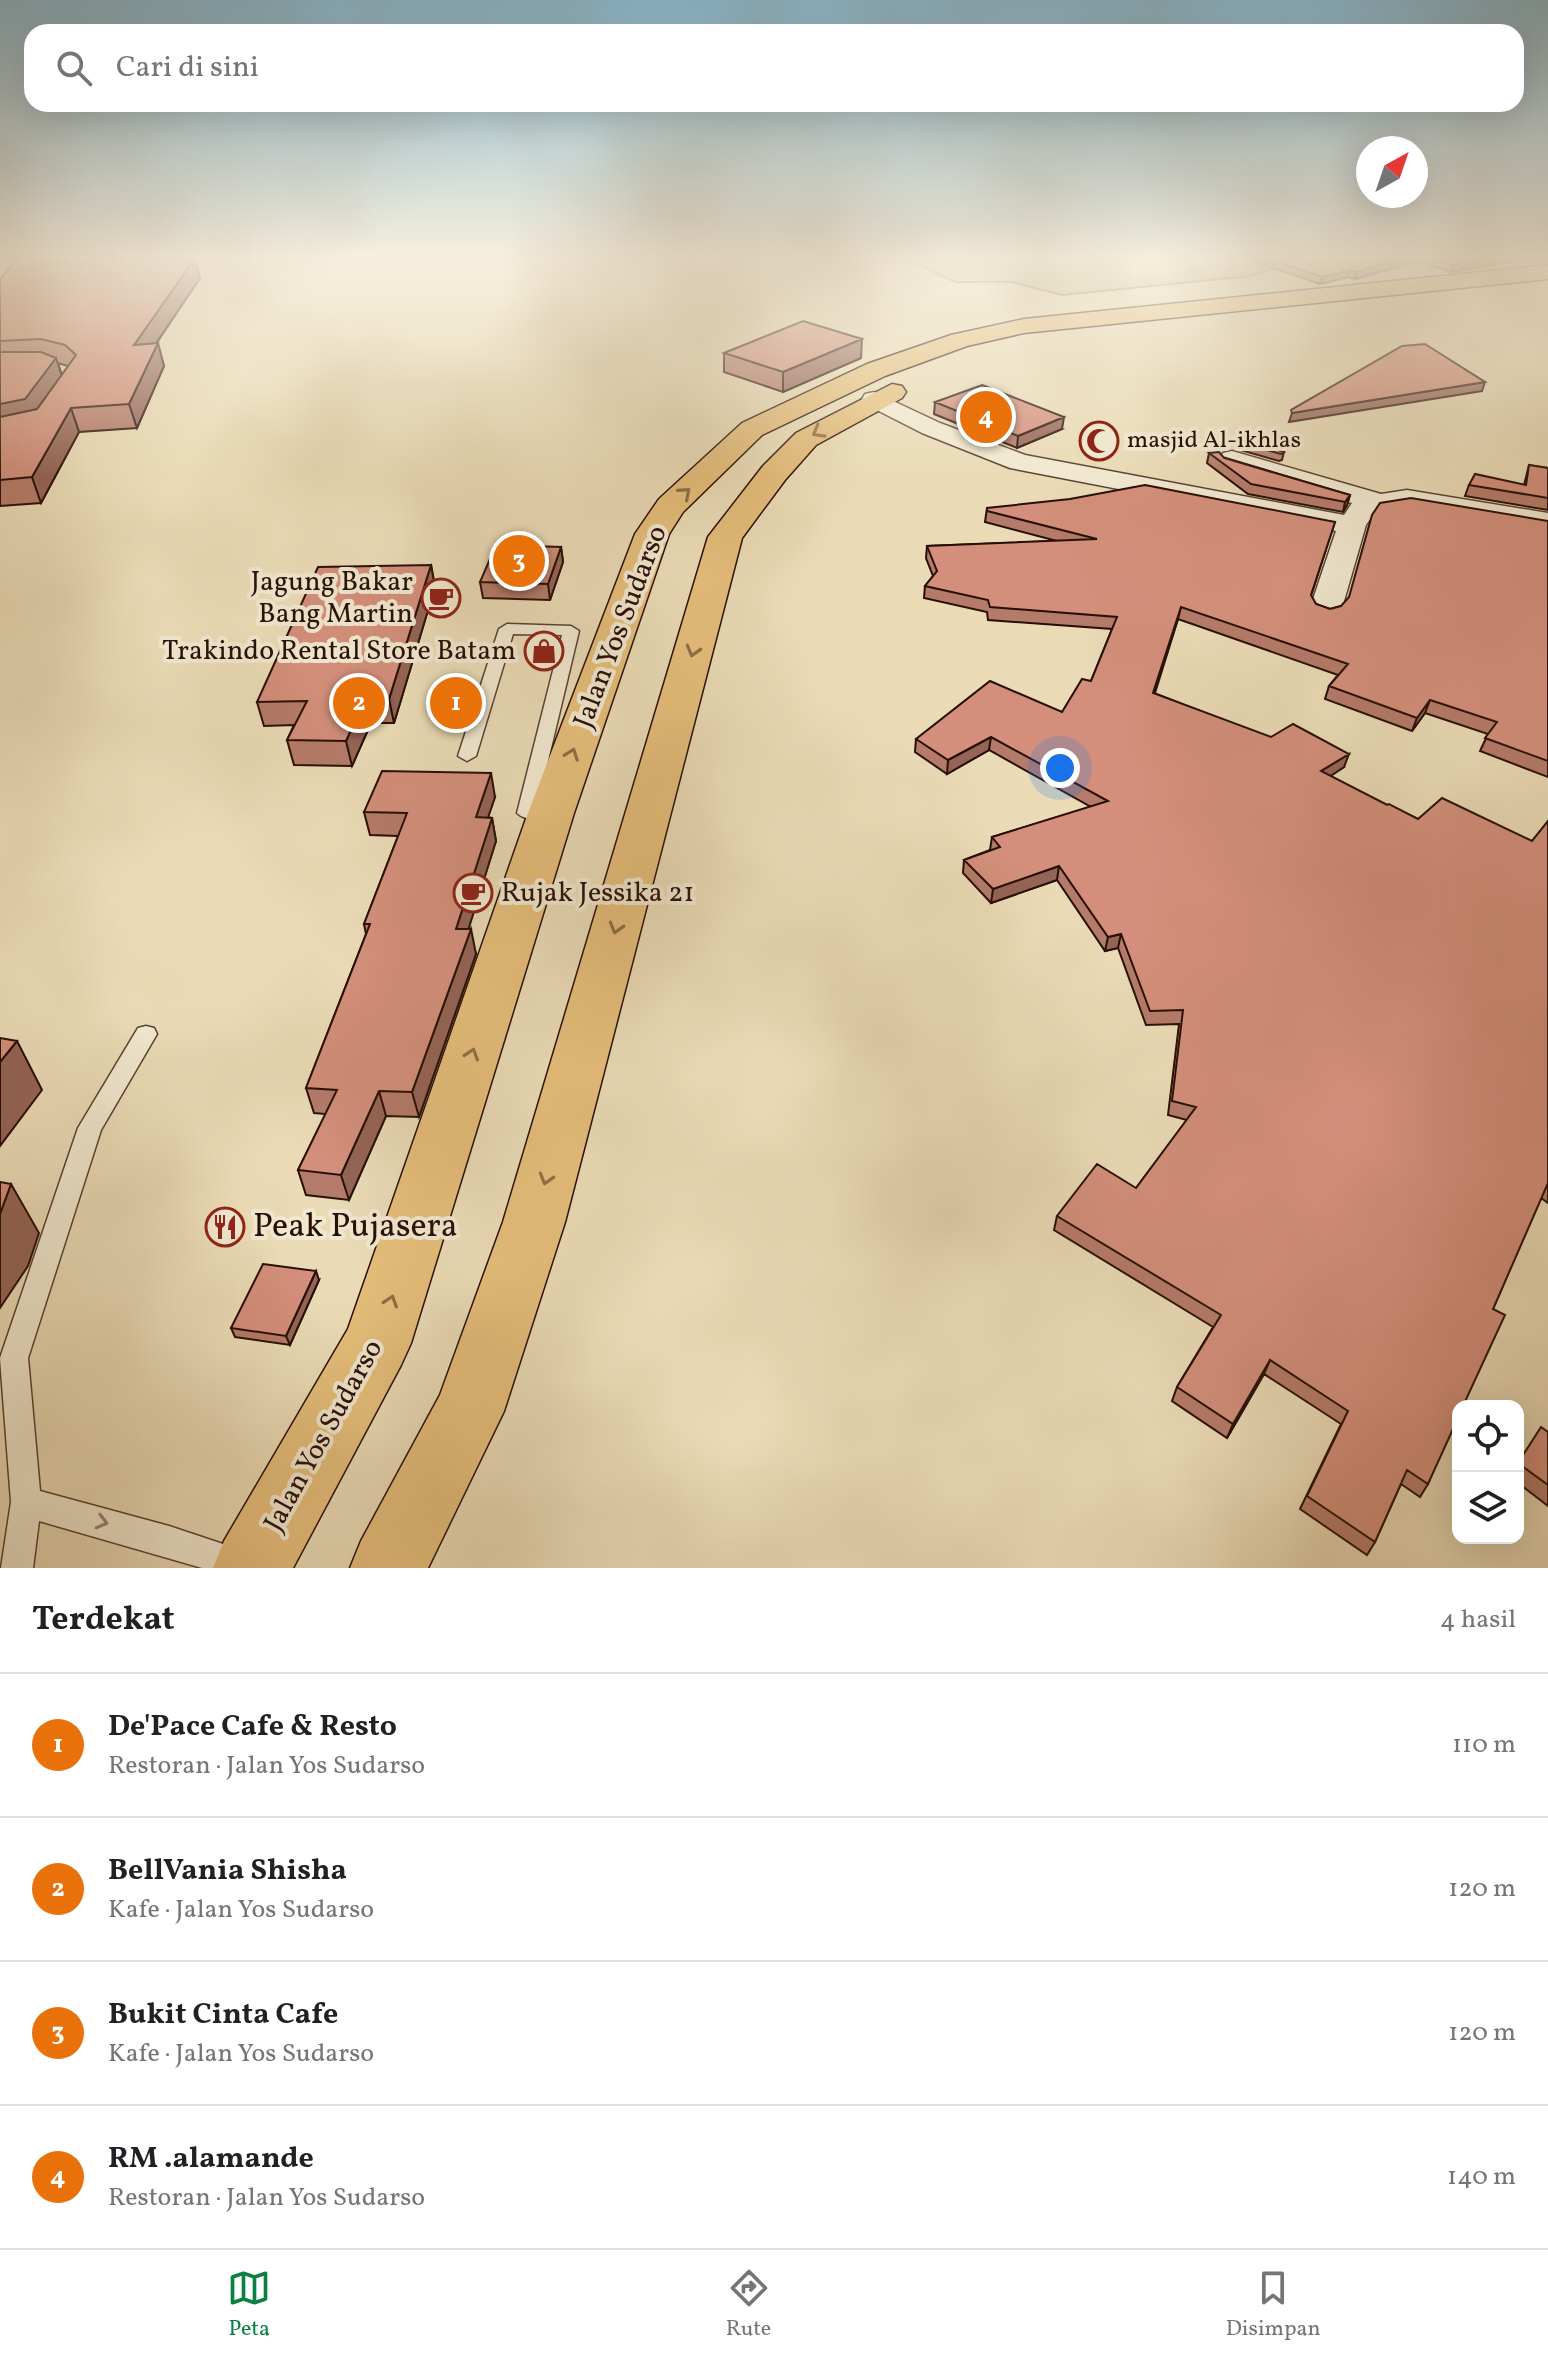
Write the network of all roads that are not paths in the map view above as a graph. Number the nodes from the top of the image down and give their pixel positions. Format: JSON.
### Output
{"nodes":[{"id":1,"x":1005,"y":330,"type":"edge"},
{"id":2,"x":1174,"y":330,"type":"edge"},
{"id":3,"x":874,"y":399,"type":"junction"},
{"id":4,"x":1232,"y":459,"type":"edge"},
{"id":5,"x":1378,"y":502,"type":"junction"},
{"id":6,"x":1548,"y":522,"type":"edge"},
{"id":7,"x":1352,"y":525,"type":"junction"},
{"id":8,"x":1326,"y":608,"type":"edge"},
{"id":9,"x":467,"y":756,"type":"dead end"},
{"id":10,"x":551,"y":813,"type":"junction"},
{"id":11,"x":146,"y":1034,"type":"dead end"},
{"id":12,"x":26,"y":1502,"type":"junction"},
{"id":13,"x":17,"y":1568,"type":"edge"},
{"id":14,"x":249,"y":1568,"type":"edge"},
{"id":15,"x":388,"y":1568,"type":"edge"}],
"edges":[{"from":10,"to":1,"type":"main road","name":"Jalan Yos Sudarso","one_way":true},
{"from":2,"to":3,"type":"main road","name":"Jalan Yos Sudarso"},
{"from":3,"to":7,"type":"street"},
{"from":3,"to":15,"type":"main road","name":"Jalan Yos Sudarso","one_way":true},
{"from":4,"to":5,"type":"street"},
{"from":5,"to":6,"type":"street"},
{"from":5,"to":7,"type":"street"},
{"from":7,"to":8,"type":"street"},
{"from":9,"to":10,"type":"lane"},
{"from":14,"to":10,"type":"main road","name":"Jalan Yos Sudarso","one_way":true},
{"from":11,"to":12,"type":"lane"},
{"from":12,"to":13,"type":"lane"},
{"from":12,"to":14,"type":"lane","one_way":true}]}
